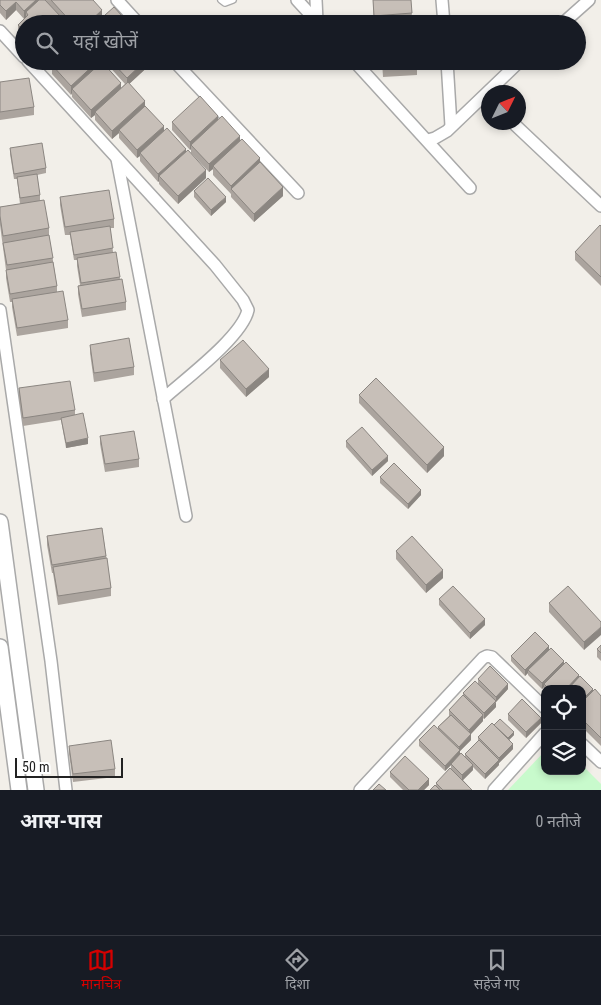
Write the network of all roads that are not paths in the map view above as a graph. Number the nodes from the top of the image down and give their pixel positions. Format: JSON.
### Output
{"nodes":[{"id":1,"x":117,"y":0,"type":"edge"},
{"id":2,"x":221,"y":0,"type":"edge"},
{"id":3,"x":232,"y":0,"type":"edge"},
{"id":4,"x":297,"y":0,"type":"edge"},
{"id":5,"x":316,"y":0,"type":"edge"},
{"id":6,"x":442,"y":0,"type":"edge"},
{"id":7,"x":589,"y":0,"type":"edge"},
{"id":8,"x":131,"y":15,"type":"edge"},
{"id":9,"x":311,"y":15,"type":"edge"},
{"id":10,"x":317,"y":15,"type":"edge"},
{"id":11,"x":443,"y":15,"type":"edge"},
{"id":12,"x":572,"y":15,"type":"edge"},
{"id":13,"x":0,"y":31,"type":"edge"},
{"id":14,"x":15,"y":47,"type":"edge"},
{"id":15,"x":36,"y":70,"type":"edge"},
{"id":16,"x":182,"y":70,"type":"edge"},
{"id":17,"x":362,"y":70,"type":"edge"},
{"id":18,"x":447,"y":70,"type":"edge"},
{"id":19,"x":512,"y":70,"type":"edge"},
{"id":20,"x":497,"y":85,"type":"edge"},
{"id":21,"x":481,"y":101,"type":"edge"},
{"id":22,"x":452,"y":126,"type":"junction"},
{"id":23,"x":520,"y":130,"type":"edge"},
{"id":24,"x":428,"y":140,"type":"junction"},
{"id":25,"x":117,"y":159,"type":"junction"},
{"id":26,"x":470,"y":188,"type":"dead end"},
{"id":27,"x":298,"y":193,"type":"dead end"},
{"id":28,"x":601,"y":206,"type":"edge"},
{"id":29,"x":0,"y":310,"type":"edge"},
{"id":30,"x":163,"y":399,"type":"junction"},
{"id":31,"x":186,"y":516,"type":"dead end"},
{"id":32,"x":0,"y":522,"type":"edge"},
{"id":33,"x":0,"y":647,"type":"edge"},
{"id":34,"x":3,"y":691,"type":"edge"},
{"id":35,"x":541,"y":704,"type":"edge"},
{"id":36,"x":541,"y":738,"type":"edge"},
{"id":37,"x":586,"y":748,"type":"edge"},
{"id":38,"x":601,"y":762,"type":"edge"},
{"id":39,"x":19,"y":790,"type":"edge"},
{"id":40,"x":36,"y":790,"type":"edge"},
{"id":41,"x":66,"y":790,"type":"edge"},
{"id":42,"x":360,"y":790,"type":"edge"},
{"id":43,"x":494,"y":790,"type":"edge"}],
"edges":[{"from":1,"to":8,"type":"street"},
{"from":2,"to":3,"type":"lane"},
{"from":4,"to":9,"type":"street"},
{"from":5,"to":10,"type":"street"},
{"from":6,"to":11,"type":"street"},
{"from":7,"to":12,"type":"street"},
{"from":13,"to":14,"type":"street"},
{"from":15,"to":25,"type":"street"},
{"from":16,"to":27,"type":"street"},
{"from":17,"to":24,"type":"street"},
{"from":18,"to":22,"type":"street"},
{"from":19,"to":20,"type":"street"},
{"from":21,"to":22,"type":"street"},
{"from":22,"to":24,"type":"street"},
{"from":23,"to":28,"type":"street"},
{"from":24,"to":26,"type":"street"},
{"from":25,"to":30,"type":"street"},
{"from":25,"to":30,"type":"street"},
{"from":29,"to":41,"type":"street"},
{"from":30,"to":31,"type":"street"},
{"from":32,"to":40,"type":"street"},
{"from":33,"to":34,"type":"street"},
{"from":34,"to":39,"type":"street"},
{"from":35,"to":42,"type":"street"},
{"from":36,"to":43,"type":"street"},
{"from":37,"to":38,"type":"street"}]}
